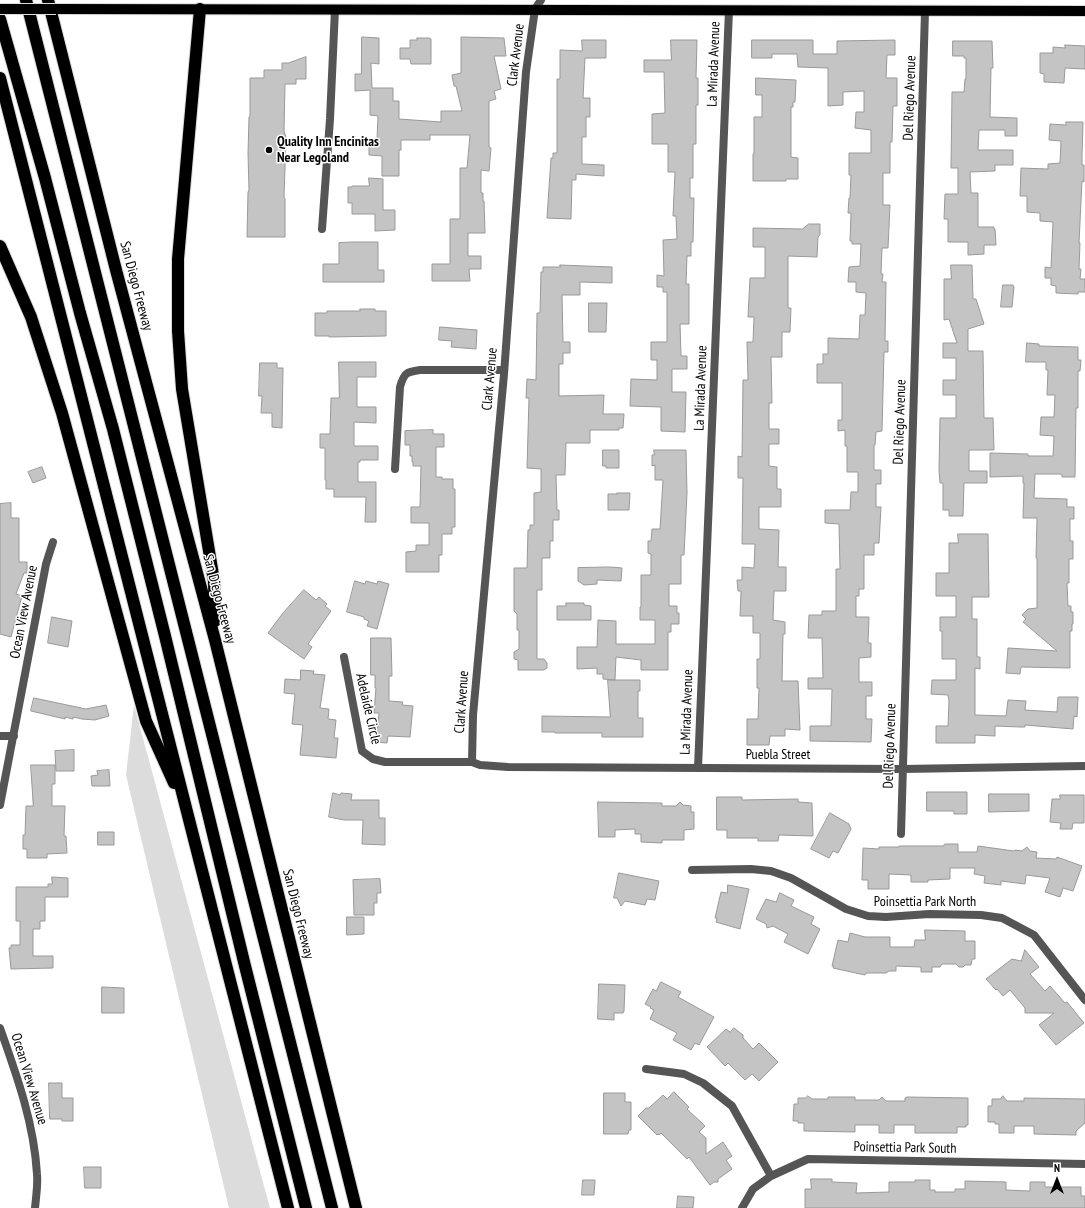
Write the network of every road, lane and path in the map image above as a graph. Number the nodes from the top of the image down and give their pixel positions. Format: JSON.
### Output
{"nodes":[{"id":1,"x":26,"y":0,"type":"edge"},
{"id":2,"x":48,"y":0,"type":"edge"},
{"id":3,"x":541,"y":0,"type":"edge"},
{"id":4,"x":199,"y":4,"type":"edge"},
{"id":5,"x":0,"y":9,"type":"edge"},
{"id":6,"x":335,"y":9,"type":"junction"},
{"id":7,"x":535,"y":10,"type":"junction"},
{"id":8,"x":729,"y":10,"type":"junction"},
{"id":9,"x":1085,"y":11,"type":"edge"},
{"id":10,"x":925,"y":12,"type":"junction"},
{"id":11,"x":0,"y":19,"type":"edge"},
{"id":12,"x":0,"y":78,"type":"edge"},
{"id":13,"x":322,"y":229,"type":"dead end"},
{"id":14,"x":0,"y":246,"type":"edge"},
{"id":15,"x":504,"y":370,"type":"junction"},
{"id":16,"x":395,"y":469,"type":"dead end"},
{"id":17,"x":53,"y":542,"type":"dead end"},
{"id":18,"x":215,"y":640,"type":"junction"},
{"id":19,"x":344,"y":657,"type":"dead end"},
{"id":20,"x":0,"y":736,"type":"edge"},
{"id":21,"x":14,"y":736,"type":"junction"},
{"id":22,"x":472,"y":762,"type":"junction"},
{"id":23,"x":1085,"y":766,"type":"edge"},
{"id":24,"x":698,"y":768,"type":"junction"},
{"id":25,"x":902,"y":769,"type":"junction"},
{"id":26,"x":0,"y":805,"type":"edge"},
{"id":27,"x":188,"y":814,"type":"junction"},
{"id":28,"x":901,"y":834,"type":"dead end"},
{"id":29,"x":692,"y":870,"type":"dead end"},
{"id":30,"x":1085,"y":1000,"type":"edge"},
{"id":31,"x":0,"y":1028,"type":"edge"},
{"id":32,"x":646,"y":1069,"type":"dead end"},
{"id":33,"x":1085,"y":1164,"type":"edge"},
{"id":34,"x":771,"y":1176,"type":"junction"},
{"id":35,"x":35,"y":1208,"type":"edge"},
{"id":36,"x":288,"y":1208,"type":"edge"},
{"id":37,"x":306,"y":1208,"type":"edge"},
{"id":38,"x":332,"y":1208,"type":"edge"},
{"id":39,"x":356,"y":1208,"type":"edge"},
{"id":40,"x":742,"y":1208,"type":"edge"}],
"edges":[{"from":1,"to":38,"type":"highway"},
{"from":2,"to":18,"type":"highway","name":"San Diego Freeway"},
{"from":3,"to":7,"type":"street","name":"Clark Avenue"},
{"from":4,"to":5,"type":"main road","bridge":true},
{"from":4,"to":6,"type":"main road"},
{"from":4,"to":18,"type":"highway"},
{"from":6,"to":7,"type":"main road"},
{"from":6,"to":13,"type":"street"},
{"from":7,"to":8,"type":"main road"},
{"from":7,"to":15,"type":"street","name":"Clark Avenue"},
{"from":8,"to":10,"type":"main road"},
{"from":8,"to":24,"type":"street","name":"La Mirada Avenue"},
{"from":9,"to":10,"type":"main road"},
{"from":10,"to":25,"type":"street","name":"Del Riego Avenue"},
{"from":11,"to":37,"type":"highway"},
{"from":12,"to":27,"type":"highway"},
{"from":14,"to":27,"type":"highway"},
{"from":15,"to":16,"type":"street"},
{"from":15,"to":22,"type":"street","name":"Clark Avenue"},
{"from":17,"to":21,"type":"street","name":"Ocean View Avenue"},
{"from":18,"to":39,"type":"highway","name":"San Diego Freeway"},
{"from":19,"to":22,"type":"street","name":"Adelaide Circle"},
{"from":20,"to":21,"type":"street"},
{"from":21,"to":26,"type":"street","name":"Ocean View Avenue"},
{"from":22,"to":24,"type":"street","name":"Puebla Street"},
{"from":23,"to":25,"type":"street","name":"Puebla Street"},
{"from":24,"to":25,"type":"street","name":"Puebla Street"},
{"from":25,"to":28,"type":"street","name":"Del Riego Avenue"},
{"from":27,"to":36,"type":"highway"},
{"from":29,"to":30,"type":"street","name":"Poinsettia Park North"},
{"from":31,"to":35,"type":"street","name":"Ocean View Avenue"},
{"from":32,"to":34,"type":"street"},
{"from":33,"to":34,"type":"street","name":"Poinsettia Park South"},
{"from":34,"to":40,"type":"street","name":"Poinsettia Park South"}]}
